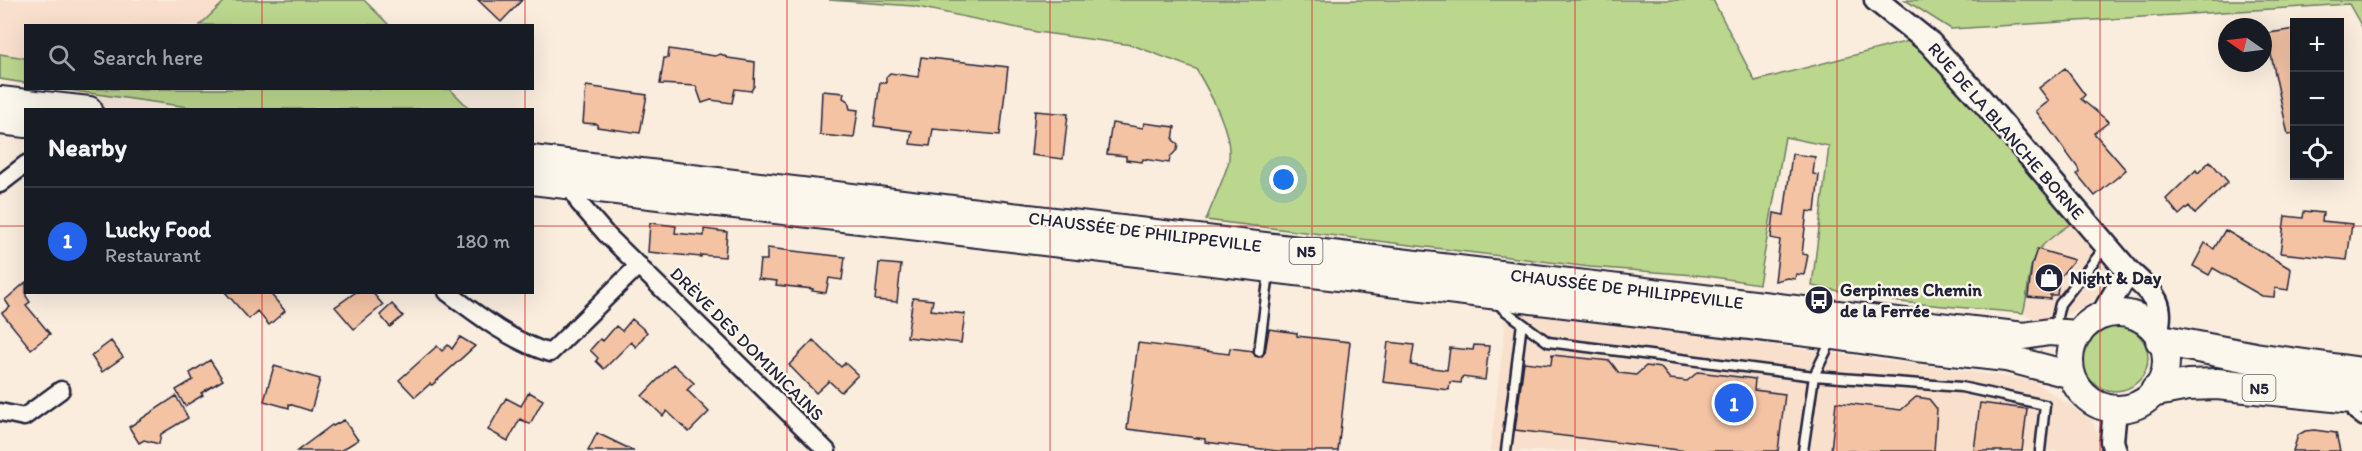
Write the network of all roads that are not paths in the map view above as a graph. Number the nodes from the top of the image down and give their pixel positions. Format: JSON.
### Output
{"nodes":[{"id":1,"x":1876,"y":0,"type":"edge"},
{"id":2,"x":0,"y":100,"type":"edge"},
{"id":3,"x":71,"y":108,"type":"edge"},
{"id":4,"x":0,"y":121,"type":"edge"},
{"id":5,"x":24,"y":124,"type":"edge"},
{"id":6,"x":534,"y":159,"type":"edge"},
{"id":7,"x":24,"y":166,"type":"edge"},
{"id":8,"x":534,"y":181,"type":"edge"},
{"id":9,"x":0,"y":184,"type":"edge"},
{"id":10,"x":571,"y":187,"type":"junction"},
{"id":11,"x":2106,"y":246,"type":"junction"},
{"id":12,"x":639,"y":265,"type":"junction"},
{"id":13,"x":1269,"y":269,"type":"junction"},
{"id":14,"x":2128,"y":271,"type":"junction"},
{"id":15,"x":450,"y":294,"type":"edge"},
{"id":16,"x":1492,"y":295,"type":"junction"},
{"id":17,"x":2101,"y":317,"type":"junction"},
{"id":18,"x":1522,"y":323,"type":"junction"},
{"id":19,"x":2066,"y":333,"type":"junction"},
{"id":20,"x":1833,"y":336,"type":"junction"},
{"id":21,"x":2159,"y":337,"type":"junction"},
{"id":22,"x":1259,"y":351,"type":"dead end"},
{"id":23,"x":2072,"y":375,"type":"junction"},
{"id":24,"x":1814,"y":376,"type":"junction"},
{"id":25,"x":61,"y":390,"type":"dead end"},
{"id":26,"x":2156,"y":391,"type":"junction"},
{"id":27,"x":2359,"y":398,"type":"edge"},
{"id":28,"x":2115,"y":410,"type":"junction"},
{"id":29,"x":0,"y":412,"type":"edge"},
{"id":30,"x":827,"y":451,"type":"edge"},
{"id":31,"x":1506,"y":451,"type":"edge"},
{"id":32,"x":1803,"y":451,"type":"edge"},
{"id":33,"x":2040,"y":451,"type":"edge"},
{"id":34,"x":2115,"y":451,"type":"edge"}],
"edges":[{"from":1,"to":11,"type":"street","name":"RUE DE LA BLANCHE BORNE"},
{"from":2,"to":3,"type":"main road"},
{"from":4,"to":5,"type":"main road"},
{"from":6,"to":19,"type":"main road","name":"CHAUSSÉE DE PHILIPPEVILLE","number":"N5"},
{"from":7,"to":9,"type":"street"},
{"from":8,"to":10,"type":"main road","name":"CHAUSSÉE DE PHILIPPEVILLE","number":"N5"},
{"from":10,"to":12,"type":"street","name":"DRÈVE DES DOMINICAINS"},
{"from":10,"to":13,"type":"main road","name":"CHAUSSÉE DE PHILIPPEVILLE","number":"N5"},
{"from":11,"to":14,"type":"street","name":"RUE DE LA BLANCHE BORNE"},
{"from":11,"to":19,"type":"lane"},
{"from":12,"to":15,"type":"street"},
{"from":12,"to":30,"type":"street","name":"DRÈVE DES DOMINICAINS"},
{"from":13,"to":16,"type":"main road","name":"CHAUSSÉE DE PHILIPPEVILLE","number":"N5"},
{"from":13,"to":22,"type":"lane"},
{"from":14,"to":17,"type":"street"},
{"from":14,"to":21,"type":"street","name":"RUE DE LA BLANCHE BORNE"},
{"from":16,"to":18,"type":"lane"},
{"from":16,"to":20,"type":"main road","name":"CHAUSSÉE DE PHILIPPEVILLE","number":"N5"},
{"from":17,"to":19,"type":"main road"},
{"from":17,"to":21,"type":"main road","number":"N5"},
{"from":18,"to":24,"type":"lane"},
{"from":18,"to":31,"type":"lane"},
{"from":19,"to":23,"type":"main road"},
{"from":20,"to":23,"type":"main road","name":"CHAUSSÉE DE PHILIPPEVILLE","number":"N5"},
{"from":20,"to":24,"type":"lane"},
{"from":21,"to":26,"type":"main road"},
{"from":21,"to":27,"type":"highway","number":"N5"},
{"from":23,"to":28,"type":"main road"},
{"from":24,"to":32,"type":"lane"},
{"from":24,"to":33,"type":"lane"},
{"from":25,"to":29,"type":"street"},
{"from":26,"to":27,"type":"highway","number":"N5"},
{"from":26,"to":28,"type":"main road","number":"N5"},
{"from":28,"to":34,"type":"street"}]}
